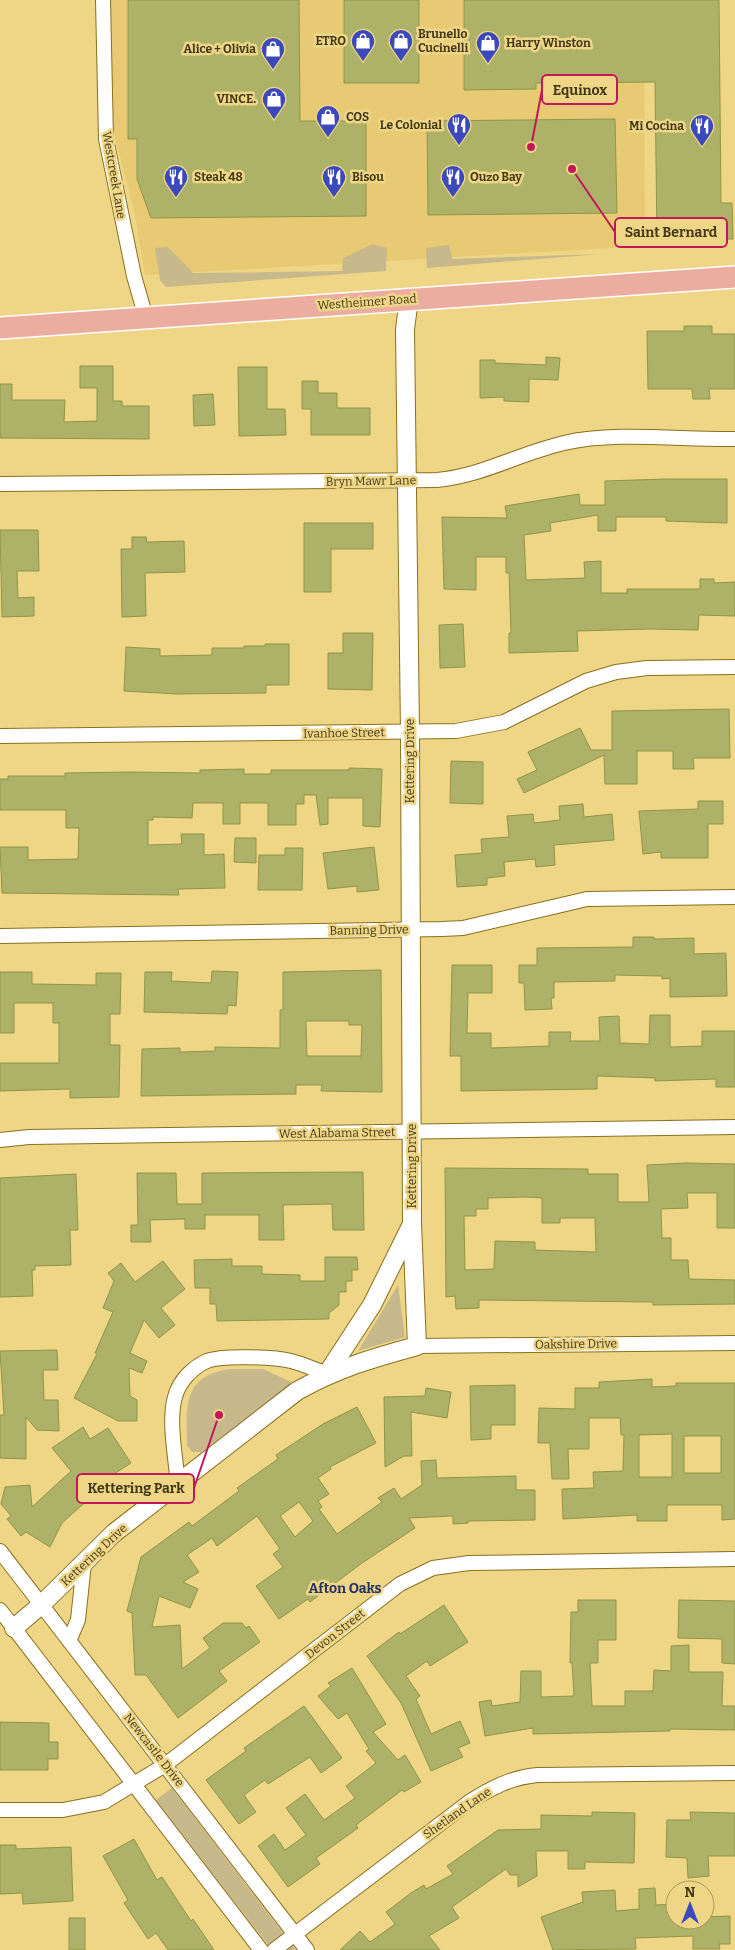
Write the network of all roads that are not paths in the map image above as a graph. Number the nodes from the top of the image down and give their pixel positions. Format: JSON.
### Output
{"nodes":[{"id":1,"x":103,"y":0,"type":"edge"},
{"id":2,"x":735,"y":277,"type":"edge"},
{"id":3,"x":409,"y":299,"type":"junction"},
{"id":4,"x":146,"y":318,"type":"junction"},
{"id":5,"x":0,"y":328,"type":"edge"},
{"id":6,"x":735,"y":439,"type":"edge"},
{"id":7,"x":408,"y":481,"type":"junction"},
{"id":8,"x":0,"y":484,"type":"edge"},
{"id":9,"x":735,"y":667,"type":"edge"},
{"id":10,"x":410,"y":732,"type":"junction"},
{"id":11,"x":0,"y":736,"type":"edge"},
{"id":12,"x":735,"y":897,"type":"edge"},
{"id":13,"x":410,"y":929,"type":"junction"},
{"id":14,"x":0,"y":936,"type":"edge"},
{"id":15,"x":735,"y":1126,"type":"edge"},
{"id":16,"x":412,"y":1132,"type":"junction"},
{"id":17,"x":0,"y":1140,"type":"edge"},
{"id":18,"x":412,"y":1223,"type":"junction"},
{"id":19,"x":735,"y":1343,"type":"edge"},
{"id":20,"x":417,"y":1346,"type":"junction"},
{"id":21,"x":327,"y":1374,"type":"junction"},
{"id":22,"x":178,"y":1485,"type":"junction"},
{"id":23,"x":0,"y":1550,"type":"edge"},
{"id":24,"x":735,"y":1559,"type":"edge"},
{"id":25,"x":84,"y":1563,"type":"junction"},
{"id":26,"x":41,"y":1605,"type":"junction"},
{"id":27,"x":0,"y":1610,"type":"edge"},
{"id":28,"x":14,"y":1628,"type":"junction"},
{"id":29,"x":69,"y":1641,"type":"junction"},
{"id":30,"x":165,"y":1765,"type":"junction"},
{"id":31,"x":735,"y":1773,"type":"edge"},
{"id":32,"x":134,"y":1785,"type":"junction"},
{"id":33,"x":0,"y":1810,"type":"edge"},
{"id":34,"x":295,"y":1935,"type":"junction"},
{"id":35,"x":261,"y":1950,"type":"edge"},
{"id":36,"x":274,"y":1950,"type":"edge"},
{"id":37,"x":307,"y":1950,"type":"edge"}],
"edges":[{"from":1,"to":4,"type":"street","name":"Westcreek Lane"},
{"from":2,"to":3,"type":"main road","name":"Westheimer Road"},
{"from":3,"to":4,"type":"main road","name":"Westheimer Road"},
{"from":3,"to":7,"type":"street","name":"Kettering Drive"},
{"from":4,"to":5,"type":"main road","name":"Westheimer Road"},
{"from":6,"to":7,"type":"street","name":"Bryn Mawr Lane"},
{"from":7,"to":8,"type":"street","name":"Bryn Mawr Lane"},
{"from":7,"to":10,"type":"street","name":"Kettering Drive"},
{"from":9,"to":10,"type":"street","name":"Ivanhoe Street"},
{"from":10,"to":11,"type":"street","name":"Ivanhoe Street"},
{"from":10,"to":13,"type":"street","name":"Kettering Drive"},
{"from":12,"to":13,"type":"street","name":"Banning Drive"},
{"from":13,"to":14,"type":"street","name":"Banning Drive"},
{"from":13,"to":16,"type":"street","name":"Kettering Drive"},
{"from":15,"to":16,"type":"street","name":"West Alabama Street"},
{"from":16,"to":17,"type":"street","name":"West Alabama Street"},
{"from":16,"to":18,"type":"street","name":"Kettering Drive"},
{"from":18,"to":20,"type":"street","name":"Kettering Drive"},
{"from":18,"to":21,"type":"street","name":"Kettering Drive"},
{"from":19,"to":20,"type":"street","name":"Oakshire Drive"},
{"from":20,"to":21,"type":"street","name":"Kettering Drive"},
{"from":21,"to":22,"type":"street","name":"Kettering Drive"},
{"from":21,"to":22,"type":"street"},
{"from":22,"to":25,"type":"street","name":"Kettering Drive"},
{"from":23,"to":26,"type":"street","name":"Newcastle Drive"},
{"from":24,"to":30,"type":"street","name":"Devon Street"},
{"from":25,"to":26,"type":"street","name":"Kettering Drive"},
{"from":25,"to":29,"type":"street"},
{"from":26,"to":28,"type":"street","name":"Kettering Drive"},
{"from":26,"to":29,"type":"street","name":"Newcastle Drive"},
{"from":27,"to":28,"type":"street"},
{"from":28,"to":32,"type":"street"},
{"from":29,"to":30,"type":"street","name":"Newcastle Drive"},
{"from":30,"to":32,"type":"street","name":"Devon Street"},
{"from":30,"to":34,"type":"street","name":"Newcastle Drive"},
{"from":31,"to":34,"type":"street","name":"Shetland Lane"},
{"from":32,"to":33,"type":"street","name":"Devon Street"},
{"from":32,"to":35,"type":"street"},
{"from":34,"to":36,"type":"street","name":"Shetland Lane"},
{"from":34,"to":37,"type":"street","name":"Newcastle Drive"}]}
